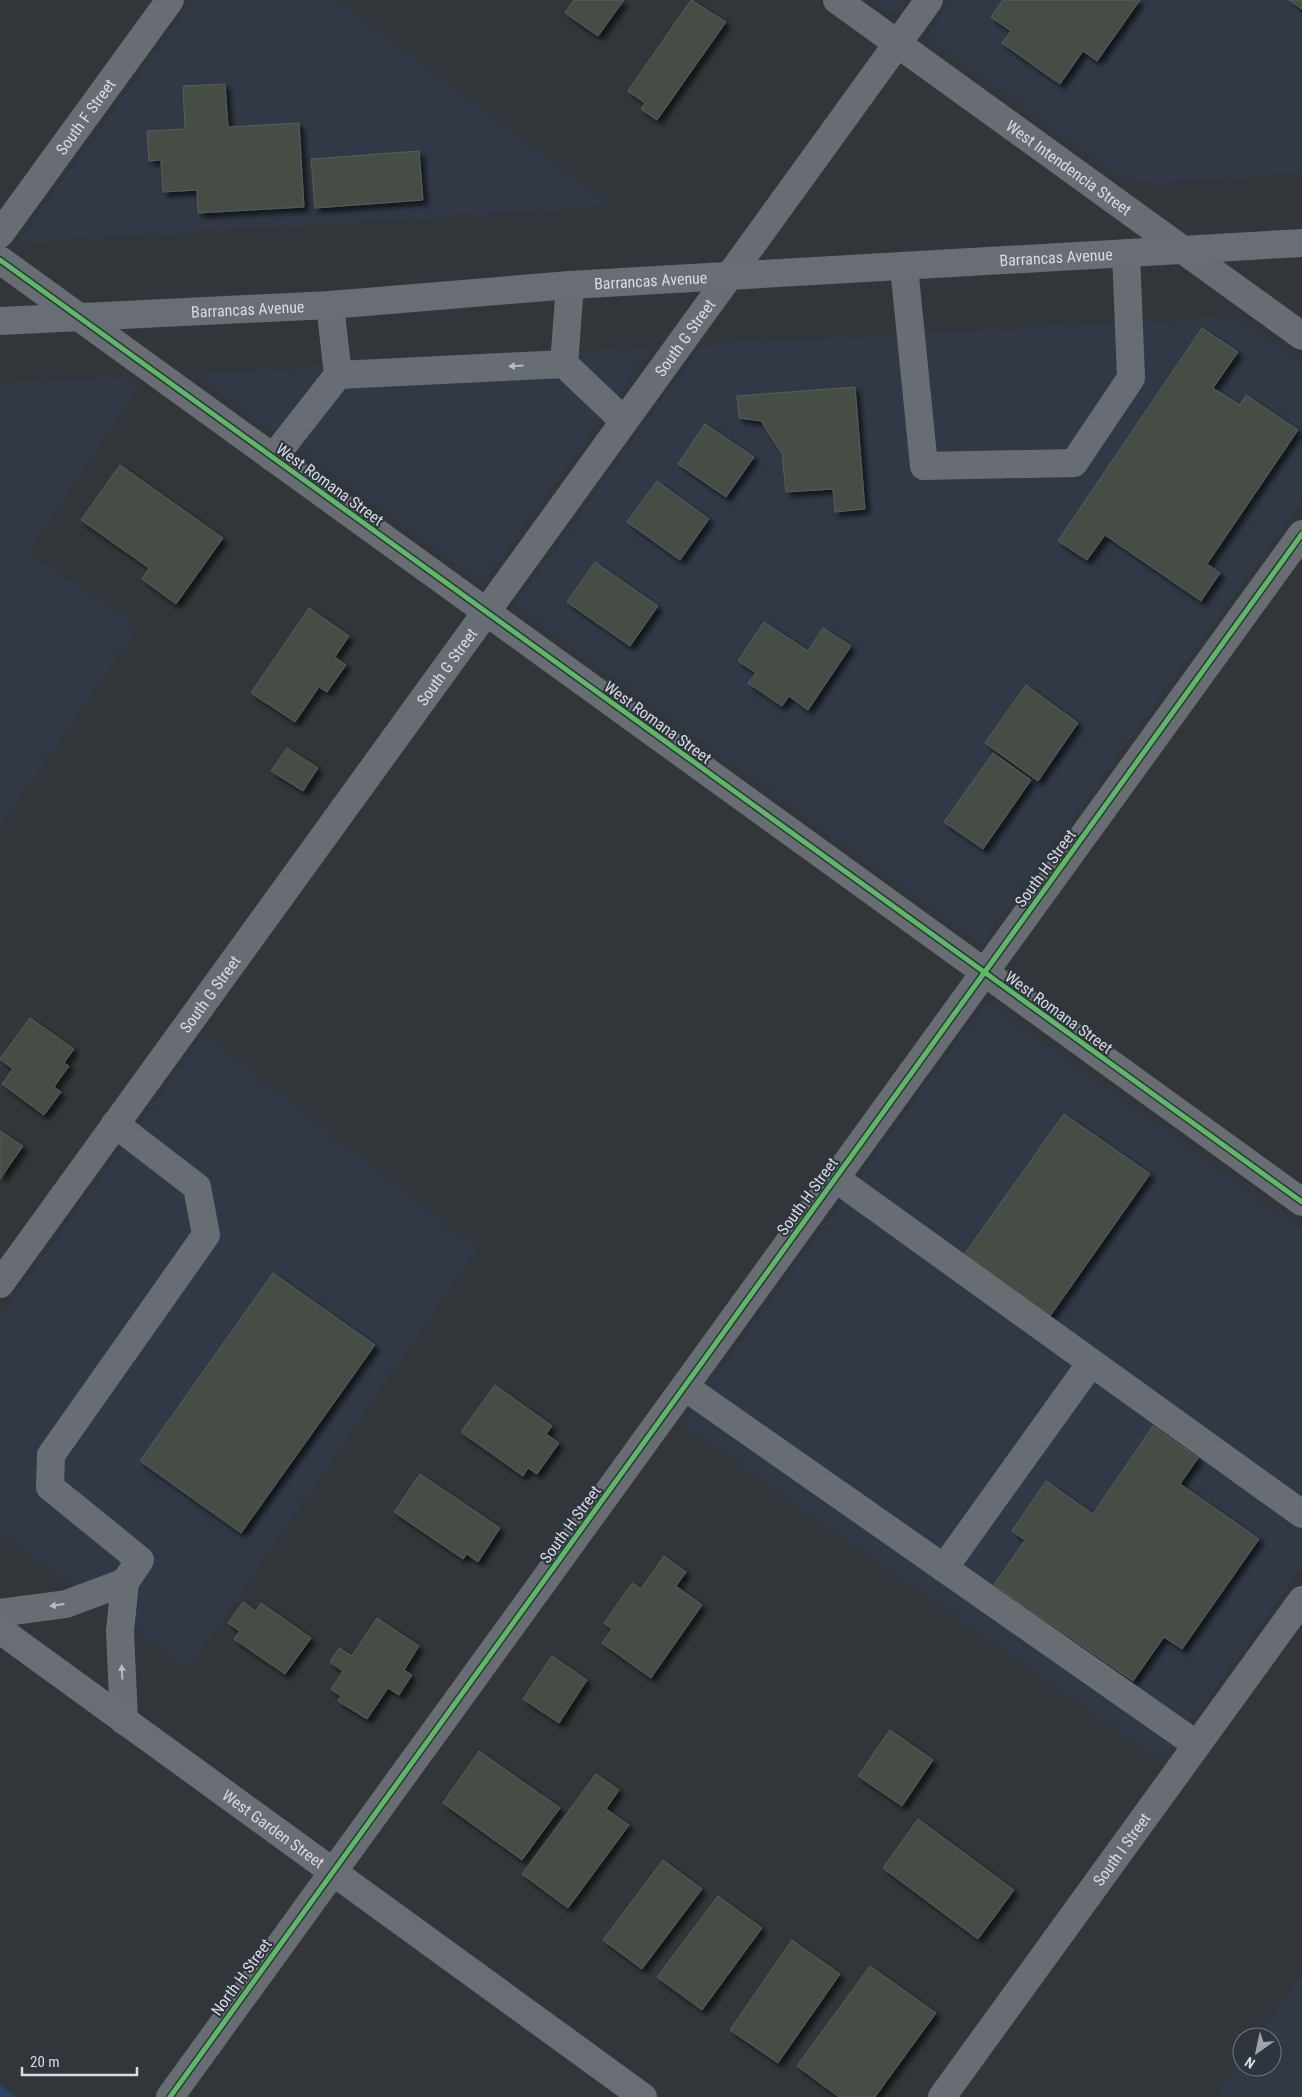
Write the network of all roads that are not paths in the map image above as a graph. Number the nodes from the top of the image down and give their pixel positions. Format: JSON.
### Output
{"nodes":[{"id":1,"x":170,"y":0,"type":"edge"},
{"id":2,"x":837,"y":0,"type":"edge"},
{"id":3,"x":929,"y":0,"type":"edge"},
{"id":4,"x":897,"y":44,"type":"junction"},
{"id":5,"x":0,"y":234,"type":"edge"},
{"id":6,"x":1302,"y":243,"type":"edge"},
{"id":7,"x":1183,"y":250,"type":"junction"},
{"id":8,"x":1126,"y":253,"type":"junction"},
{"id":9,"x":0,"y":260,"type":"edge"},
{"id":10,"x":904,"y":267,"type":"junction"},
{"id":11,"x":727,"y":277,"type":"junction"},
{"id":12,"x":570,"y":285,"type":"junction"},
{"id":13,"x":330,"y":305,"type":"junction"},
{"id":14,"x":78,"y":316,"type":"junction"},
{"id":15,"x":0,"y":321,"type":"edge"},
{"id":16,"x":1302,"y":336,"type":"edge"},
{"id":17,"x":564,"y":364,"type":"junction"},
{"id":18,"x":338,"y":375,"type":"junction"},
{"id":19,"x":624,"y":421,"type":"junction"},
{"id":20,"x":273,"y":458,"type":"junction"},
{"id":21,"x":1302,"y":534,"type":"edge"},
{"id":22,"x":486,"y":612,"type":"junction"},
{"id":23,"x":984,"y":973,"type":"junction"},
{"id":24,"x":115,"y":1124,"type":"junction"},
{"id":25,"x":835,"y":1178,"type":"junction"},
{"id":26,"x":1302,"y":1202,"type":"edge"},
{"id":27,"x":0,"y":1284,"type":"edge"},
{"id":28,"x":1092,"y":1363,"type":"junction"},
{"id":29,"x":685,"y":1387,"type":"junction"},
{"id":30,"x":1302,"y":1514,"type":"edge"},
{"id":31,"x":944,"y":1568,"type":"junction"},
{"id":32,"x":125,"y":1582,"type":"junction"},
{"id":33,"x":1302,"y":1600,"type":"edge"},
{"id":34,"x":0,"y":1613,"type":"edge"},
{"id":35,"x":0,"y":1630,"type":"edge"},
{"id":36,"x":124,"y":1721,"type":"junction"},
{"id":37,"x":1197,"y":1745,"type":"junction"},
{"id":38,"x":333,"y":1872,"type":"junction"},
{"id":39,"x":170,"y":2097,"type":"edge"},
{"id":40,"x":643,"y":2097,"type":"edge"},
{"id":41,"x":942,"y":2097,"type":"edge"}],
"edges":[{"from":1,"to":5,"type":"street","name":"South F Street"},
{"from":2,"to":4,"type":"street","name":"West Intendencia Street"},
{"from":3,"to":4,"type":"street","name":"South G Street"},
{"from":4,"to":7,"type":"street","name":"West Intendencia Street"},
{"from":4,"to":11,"type":"street","name":"South G Street"},
{"from":6,"to":7,"type":"main road","name":"Barrancas Avenue"},
{"from":7,"to":8,"type":"main road","name":"Barrancas Avenue"},
{"from":7,"to":16,"type":"street","name":"West Intendencia Street"},
{"from":8,"to":10,"type":"main road","name":"Barrancas Avenue"},
{"from":8,"to":10,"type":"street"},
{"from":9,"to":14,"type":"street","name":"West Romana Street"},
{"from":10,"to":11,"type":"main road","name":"Barrancas Avenue"},
{"from":11,"to":12,"type":"main road","name":"Barrancas Avenue"},
{"from":11,"to":19,"type":"street","name":"South G Street"},
{"from":12,"to":13,"type":"main road","name":"Barrancas Avenue"},
{"from":12,"to":17,"type":"street"},
{"from":13,"to":14,"type":"main road","name":"Barrancas Avenue"},
{"from":13,"to":18,"type":"street"},
{"from":14,"to":15,"type":"main road","name":"Barrancas Avenue"},
{"from":14,"to":20,"type":"street","name":"West Romana Street"},
{"from":17,"to":18,"type":"street","one_way":true},
{"from":17,"to":19,"type":"street"},
{"from":18,"to":20,"type":"street"},
{"from":19,"to":22,"type":"street","name":"South G Street"},
{"from":20,"to":22,"type":"street","name":"West Romana Street"},
{"from":21,"to":23,"type":"street","name":"South H Street"},
{"from":22,"to":23,"type":"street","name":"West Romana Street"},
{"from":22,"to":24,"type":"street","name":"South G Street"},
{"from":23,"to":25,"type":"street","name":"South H Street"},
{"from":23,"to":26,"type":"street","name":"West Romana Street"},
{"from":24,"to":27,"type":"street","name":"South G Street"},
{"from":24,"to":32,"type":"street"},
{"from":25,"to":28,"type":"street"},
{"from":25,"to":29,"type":"street","name":"South H Street"},
{"from":28,"to":30,"type":"street"},
{"from":28,"to":31,"type":"street"},
{"from":29,"to":31,"type":"street"},
{"from":29,"to":38,"type":"street","name":"South H Street"},
{"from":31,"to":37,"type":"street"},
{"from":32,"to":34,"type":"street","one_way":true},
{"from":36,"to":32,"type":"street","one_way":true},
{"from":33,"to":37,"type":"street","name":"South I Street"},
{"from":35,"to":36,"type":"main road","name":"West Garden Street"},
{"from":36,"to":38,"type":"main road","name":"West Garden Street"},
{"from":37,"to":41,"type":"street","name":"South I Street"},
{"from":38,"to":39,"type":"street","name":"North H Street"},
{"from":38,"to":40,"type":"main road","name":"West Garden Street"}]}
